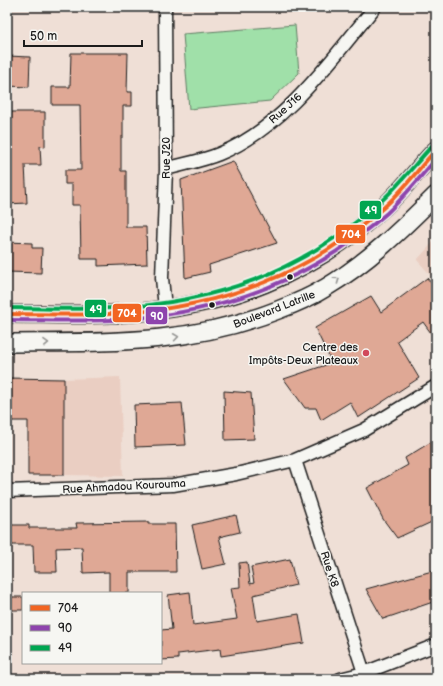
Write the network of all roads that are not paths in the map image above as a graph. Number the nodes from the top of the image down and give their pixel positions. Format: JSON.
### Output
{"nodes":[{"id":1,"x":165,"y":7,"type":"edge"},
{"id":2,"x":376,"y":7,"type":"edge"},
{"id":3,"x":436,"y":150,"type":"edge"},
{"id":4,"x":166,"y":169,"type":"junction"},
{"id":5,"x":436,"y":195,"type":"edge"},
{"id":6,"x":165,"y":308,"type":"junction"},
{"id":7,"x":7,"y":314,"type":"edge"},
{"id":8,"x":7,"y":343,"type":"edge"},
{"id":9,"x":436,"y":386,"type":"edge"},
{"id":10,"x":295,"y":460,"type":"junction"},
{"id":11,"x":7,"y":491,"type":"edge"},
{"id":12,"x":436,"y":645,"type":"edge"},
{"id":13,"x":365,"y":676,"type":"edge"},
{"id":14,"x":340,"y":679,"type":"edge"}],
"edges":[{"from":1,"to":4,"type":"street","name":"Rue J20"},
{"from":2,"to":4,"type":"street","name":"Rue J16"},
{"from":3,"to":6,"type":"main road"},
{"from":4,"to":6,"type":"street","name":"Rue J20"},
{"from":8,"to":5,"type":"main road","name":"Boulevard Latrille","one_way":true},
{"from":6,"to":7,"type":"main road"},
{"from":9,"to":10,"type":"street","name":"Rue Ahmadou Kourouma"},
{"from":10,"to":11,"type":"street","name":"Rue Ahmadou Kourouma"},
{"from":10,"to":13,"type":"street","name":"Rue K8"},
{"from":12,"to":13,"type":"street"},
{"from":13,"to":14,"type":"street"}]}
